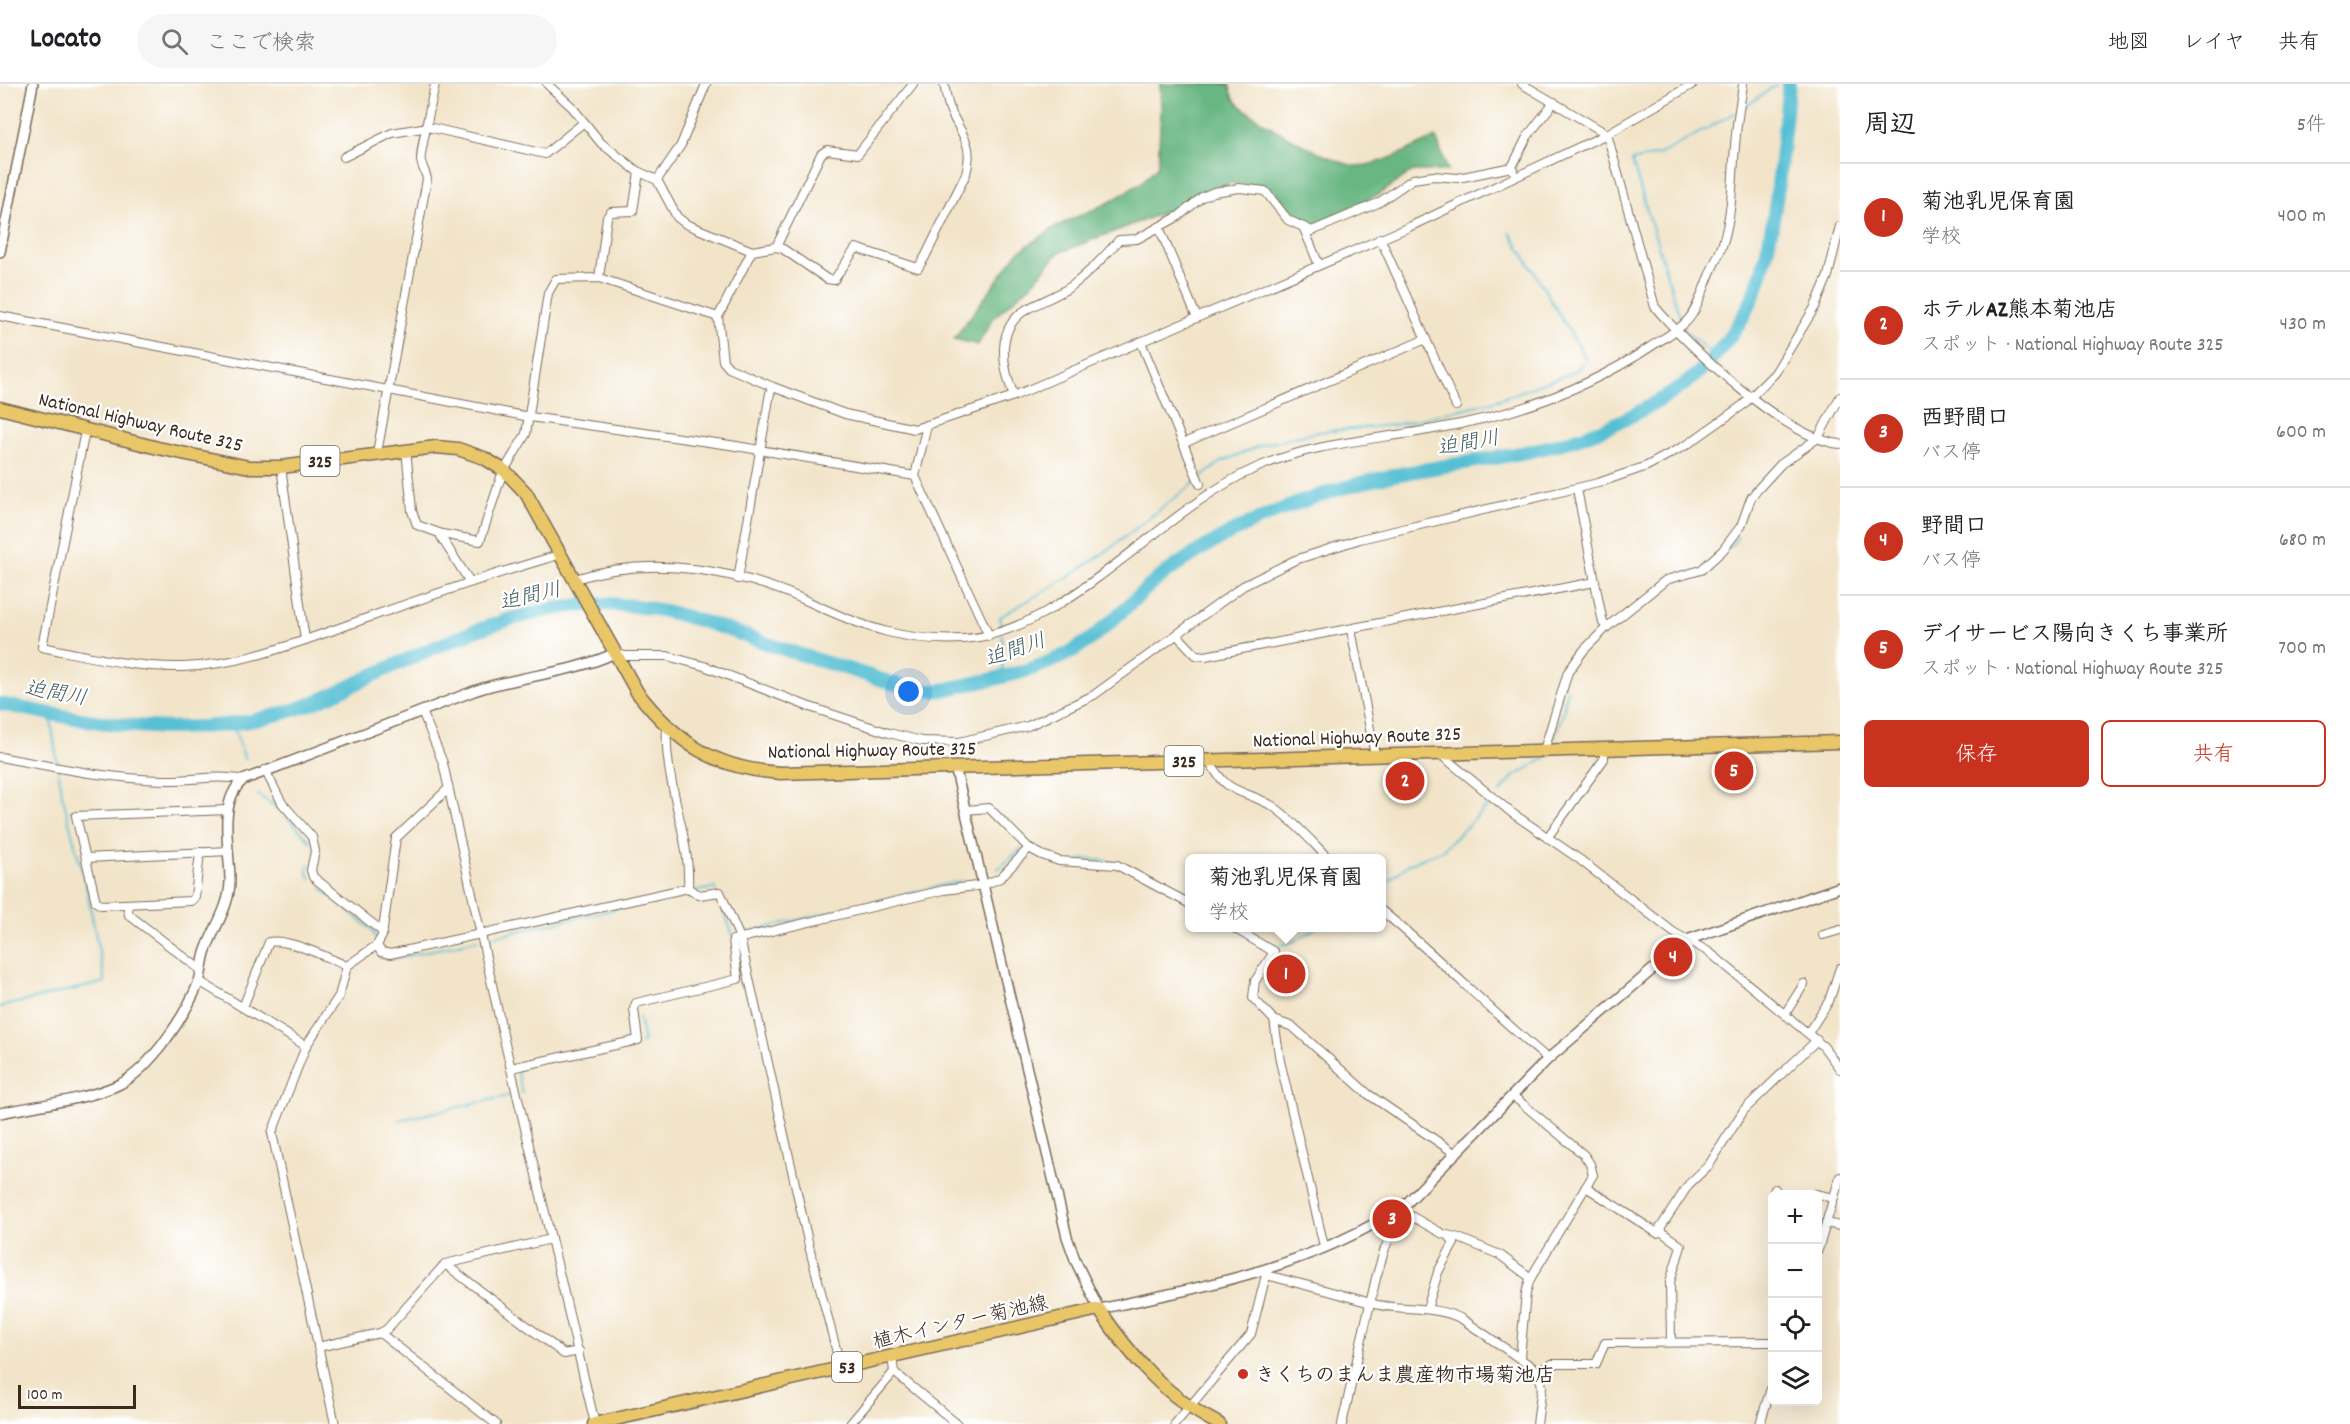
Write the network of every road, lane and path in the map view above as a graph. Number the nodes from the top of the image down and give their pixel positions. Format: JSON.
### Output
{"nodes":[{"id":1,"x":33,"y":84,"type":"edge"},
{"id":2,"x":435,"y":84,"type":"edge"},
{"id":3,"x":547,"y":84,"type":"edge"},
{"id":4,"x":706,"y":84,"type":"edge"},
{"id":5,"x":913,"y":84,"type":"edge"},
{"id":6,"x":944,"y":84,"type":"edge"},
{"id":7,"x":1522,"y":84,"type":"edge"},
{"id":8,"x":1693,"y":84,"type":"edge"},
{"id":9,"x":1743,"y":84,"type":"edge"},
{"id":10,"x":1554,"y":102,"type":"junction"},
{"id":11,"x":583,"y":123,"type":"junction"},
{"id":12,"x":428,"y":127,"type":"junction"},
{"id":13,"x":1606,"y":134,"type":"junction"},
{"id":14,"x":344,"y":157,"type":"dead end"},
{"id":15,"x":1512,"y":167,"type":"junction"},
{"id":16,"x":639,"y":172,"type":"junction"},
{"id":17,"x":1516,"y":177,"type":"junction"},
{"id":18,"x":657,"y":180,"type":"junction"},
{"id":19,"x":1840,"y":226,"type":"edge"},
{"id":20,"x":1159,"y":227,"type":"junction"},
{"id":21,"x":1304,"y":229,"type":"junction"},
{"id":22,"x":1380,"y":238,"type":"junction"},
{"id":23,"x":776,"y":247,"type":"junction"},
{"id":24,"x":752,"y":251,"type":"junction"},
{"id":25,"x":0,"y":252,"type":"edge"},
{"id":26,"x":1319,"y":265,"type":"junction"},
{"id":27,"x":599,"y":278,"type":"junction"},
{"id":28,"x":0,"y":316,"type":"edge"},
{"id":29,"x":718,"y":317,"type":"junction"},
{"id":30,"x":1197,"y":318,"type":"junction"},
{"id":31,"x":1675,"y":330,"type":"junction"},
{"id":32,"x":1426,"y":339,"type":"junction"},
{"id":33,"x":1141,"y":342,"type":"junction"},
{"id":34,"x":773,"y":387,"type":"junction"},
{"id":35,"x":389,"y":391,"type":"junction"},
{"id":36,"x":1014,"y":396,"type":"junction"},
{"id":37,"x":1752,"y":397,"type":"junction"},
{"id":38,"x":1840,"y":397,"type":"edge"},
{"id":39,"x":1456,"y":406,"type":"dead end"},
{"id":40,"x":0,"y":408,"type":"edge"},
{"id":41,"x":530,"y":417,"type":"junction"},
{"id":42,"x":927,"y":425,"type":"junction"},
{"id":43,"x":86,"y":431,"type":"junction"},
{"id":44,"x":1818,"y":438,"type":"junction"},
{"id":45,"x":1184,"y":443,"type":"junction"},
{"id":46,"x":1839,"y":445,"type":"edge"},
{"id":47,"x":406,"y":449,"type":"junction"},
{"id":48,"x":760,"y":451,"type":"junction"},
{"id":49,"x":377,"y":453,"type":"junction"},
{"id":50,"x":281,"y":467,"type":"junction"},
{"id":51,"x":505,"y":471,"type":"junction"},
{"id":52,"x":915,"y":476,"type":"junction"},
{"id":53,"x":1200,"y":484,"type":"dead end"},
{"id":54,"x":1578,"y":489,"type":"junction"},
{"id":55,"x":442,"y":534,"type":"junction"},
{"id":56,"x":562,"y":554,"type":"junction"},
{"id":57,"x":738,"y":579,"type":"junction"},
{"id":58,"x":576,"y":581,"type":"junction"},
{"id":59,"x":470,"y":582,"type":"junction"},
{"id":60,"x":1595,"y":582,"type":"junction"},
{"id":61,"x":1606,"y":627,"type":"junction"},
{"id":62,"x":1351,"y":628,"type":"junction"},
{"id":63,"x":1177,"y":635,"type":"junction"},
{"id":64,"x":989,"y":636,"type":"junction"},
{"id":65,"x":305,"y":640,"type":"junction"},
{"id":66,"x":615,"y":653,"type":"junction"},
{"id":67,"x":422,"y":711,"type":"junction"},
{"id":68,"x":667,"y":728,"type":"junction"},
{"id":69,"x":1840,"y":742,"type":"edge"},
{"id":70,"x":1604,"y":748,"type":"junction"},
{"id":71,"x":1544,"y":750,"type":"junction"},
{"id":72,"x":1440,"y":753,"type":"junction"},
{"id":73,"x":1375,"y":755,"type":"junction"},
{"id":74,"x":0,"y":757,"type":"edge"},
{"id":75,"x":1209,"y":760,"type":"junction"},
{"id":76,"x":955,"y":767,"type":"junction"},
{"id":77,"x":265,"y":770,"type":"junction"},
{"id":78,"x":243,"y":780,"type":"junction"},
{"id":79,"x":448,"y":789,"type":"junction"},
{"id":80,"x":228,"y":810,"type":"junction"},
{"id":81,"x":966,"y":810,"type":"junction"},
{"id":82,"x":1547,"y":838,"type":"junction"},
{"id":83,"x":1029,"y":848,"type":"junction"},
{"id":84,"x":229,"y":851,"type":"junction"},
{"id":85,"x":200,"y":852,"type":"junction"},
{"id":86,"x":1324,"y":854,"type":"edge"},
{"id":87,"x":86,"y":858,"type":"junction"},
{"id":88,"x":984,"y":885,"type":"junction"},
{"id":89,"x":1840,"y":887,"type":"edge"},
{"id":90,"x":688,"y":888,"type":"junction"},
{"id":91,"x":1185,"y":901,"type":"edge"},
{"id":92,"x":127,"y":904,"type":"junction"},
{"id":93,"x":1386,"y":914,"type":"edge"},
{"id":94,"x":1840,"y":930,"type":"edge"},
{"id":95,"x":383,"y":932,"type":"junction"},
{"id":96,"x":1242,"y":932,"type":"edge"},
{"id":97,"x":482,"y":934,"type":"junction"},
{"id":98,"x":1823,"y":935,"type":"dead end"},
{"id":99,"x":740,"y":939,"type":"junction"},
{"id":100,"x":1687,"y":940,"type":"junction"},
{"id":101,"x":377,"y":945,"type":"junction"},
{"id":102,"x":347,"y":966,"type":"junction"},
{"id":103,"x":1840,"y":968,"type":"edge"},
{"id":104,"x":201,"y":970,"type":"junction"},
{"id":105,"x":200,"y":981,"type":"junction"},
{"id":106,"x":1838,"y":981,"type":"edge"},
{"id":107,"x":1804,"y":984,"type":"dead end"},
{"id":108,"x":243,"y":1007,"type":"junction"},
{"id":109,"x":1785,"y":1014,"type":"junction"},
{"id":110,"x":1274,"y":1020,"type":"junction"},
{"id":111,"x":1808,"y":1033,"type":"junction"},
{"id":112,"x":1817,"y":1040,"type":"junction"},
{"id":113,"x":306,"y":1046,"type":"junction"},
{"id":114,"x":1548,"y":1059,"type":"junction"},
{"id":115,"x":511,"y":1068,"type":"junction"},
{"id":116,"x":1840,"y":1070,"type":"edge"},
{"id":117,"x":1513,"y":1096,"type":"junction"},
{"id":118,"x":0,"y":1113,"type":"edge"},
{"id":119,"x":1456,"y":1154,"type":"junction"},
{"id":120,"x":1840,"y":1177,"type":"edge"},
{"id":121,"x":1586,"y":1187,"type":"junction"},
{"id":122,"x":1822,"y":1196,"type":"edge"},
{"id":123,"x":1833,"y":1198,"type":"junction"},
{"id":124,"x":1404,"y":1208,"type":"junction"},
{"id":125,"x":1826,"y":1223,"type":"junction"},
{"id":126,"x":1840,"y":1226,"type":"edge"},
{"id":127,"x":1659,"y":1230,"type":"junction"},
{"id":128,"x":1450,"y":1237,"type":"junction"},
{"id":129,"x":551,"y":1239,"type":"junction"},
{"id":130,"x":1820,"y":1244,"type":"edge"},
{"id":131,"x":1324,"y":1246,"type":"junction"},
{"id":132,"x":445,"y":1264,"type":"junction"},
{"id":133,"x":1264,"y":1273,"type":"junction"},
{"id":134,"x":1531,"y":1278,"type":"junction"},
{"id":135,"x":1370,"y":1303,"type":"junction"},
{"id":136,"x":1099,"y":1309,"type":"junction"},
{"id":137,"x":1427,"y":1309,"type":"junction"},
{"id":138,"x":380,"y":1333,"type":"junction"},
{"id":139,"x":1671,"y":1342,"type":"junction"},
{"id":140,"x":1768,"y":1342,"type":"edge"},
{"id":141,"x":318,"y":1347,"type":"junction"},
{"id":142,"x":579,"y":1351,"type":"junction"},
{"id":143,"x":892,"y":1356,"type":"junction"},
{"id":144,"x":1520,"y":1357,"type":"junction"},
{"id":145,"x":841,"y":1368,"type":"junction"},
{"id":146,"x":1538,"y":1371,"type":"junction"},
{"id":147,"x":894,"y":1372,"type":"junction"},
{"id":148,"x":1768,"y":1400,"type":"edge"},
{"id":149,"x":1189,"y":1407,"type":"junction"},
{"id":150,"x":335,"y":1424,"type":"edge"},
{"id":151,"x":496,"y":1424,"type":"edge"},
{"id":152,"x":595,"y":1424,"type":"edge"},
{"id":153,"x":850,"y":1424,"type":"edge"},
{"id":154,"x":957,"y":1424,"type":"edge"},
{"id":155,"x":1175,"y":1424,"type":"edge"},
{"id":156,"x":1219,"y":1424,"type":"edge"},
{"id":157,"x":1342,"y":1424,"type":"edge"},
{"id":158,"x":1538,"y":1424,"type":"edge"},
{"id":159,"x":1760,"y":1424,"type":"edge"}],
"edges":[{"from":1,"to":25,"type":"street"},
{"from":2,"to":12,"type":"street"},
{"from":3,"to":11,"type":"street"},
{"from":4,"to":18,"type":"street"},
{"from":5,"to":23,"type":"street"},
{"from":6,"to":23,"type":"street"},
{"from":7,"to":10,"type":"street"},
{"from":8,"to":13,"type":"street"},
{"from":9,"to":31,"type":"street"},
{"from":10,"to":13,"type":"street"},
{"from":10,"to":15,"type":"street"},
{"from":11,"to":12,"type":"street"},
{"from":11,"to":16,"type":"street"},
{"from":12,"to":14,"type":"street"},
{"from":12,"to":35,"type":"street"},
{"from":13,"to":17,"type":"street"},
{"from":13,"to":31,"type":"street"},
{"from":15,"to":17,"type":"street"},
{"from":15,"to":21,"type":"street"},
{"from":16,"to":18,"type":"street"},
{"from":16,"to":27,"type":"street"},
{"from":17,"to":22,"type":"street"},
{"from":18,"to":24,"type":"street"},
{"from":19,"to":37,"type":"street"},
{"from":20,"to":21,"type":"street"},
{"from":20,"to":30,"type":"street"},
{"from":20,"to":36,"type":"street"},
{"from":21,"to":26,"type":"street"},
{"from":22,"to":26,"type":"street"},
{"from":22,"to":32,"type":"street"},
{"from":23,"to":24,"type":"street"},
{"from":24,"to":29,"type":"street"},
{"from":26,"to":30,"type":"street"},
{"from":27,"to":29,"type":"street"},
{"from":27,"to":41,"type":"street"},
{"from":28,"to":35,"type":"street"},
{"from":29,"to":34,"type":"street"},
{"from":30,"to":33,"type":"street"},
{"from":31,"to":37,"type":"street"},
{"from":31,"to":64,"type":"street"},
{"from":32,"to":39,"type":"street"},
{"from":32,"to":45,"type":"street"},
{"from":33,"to":36,"type":"street"},
{"from":33,"to":45,"type":"street"},
{"from":34,"to":42,"type":"street"},
{"from":34,"to":48,"type":"street"},
{"from":35,"to":41,"type":"street"},
{"from":35,"to":49,"type":"street"},
{"from":36,"to":42,"type":"street"},
{"from":37,"to":44,"type":"street"},
{"from":37,"to":54,"type":"street"},
{"from":38,"to":44,"type":"street"},
{"from":40,"to":43,"type":"main road","name":"National Highway Route 325","number":"325"},
{"from":41,"to":48,"type":"street"},
{"from":41,"to":51,"type":"street"},
{"from":42,"to":52,"type":"street"},
{"from":43,"to":50,"type":"main road","name":"National Highway Route 325","number":"325"},
{"from":43,"to":65,"type":"street"},
{"from":44,"to":46,"type":"street"},
{"from":44,"to":61,"type":"street"},
{"from":45,"to":53,"type":"street"},
{"from":47,"to":49,"type":"main road","name":"National Highway Route 325","number":"325"},
{"from":47,"to":51,"type":"main road","name":"National Highway Route 325","number":"325"},
{"from":47,"to":55,"type":"street"},
{"from":48,"to":52,"type":"street"},
{"from":48,"to":57,"type":"street"},
{"from":49,"to":50,"type":"main road","name":"National Highway Route 325","number":"325"},
{"from":50,"to":65,"type":"street"},
{"from":51,"to":55,"type":"street"},
{"from":51,"to":56,"type":"main road","name":"National Highway Route 325","number":"325"},
{"from":52,"to":64,"type":"street"},
{"from":54,"to":60,"type":"street"},
{"from":54,"to":63,"type":"street"},
{"from":55,"to":59,"type":"street"},
{"from":56,"to":58,"type":"main road","name":"National Highway Route 325","number":"325"},
{"from":56,"to":59,"type":"street"},
{"from":57,"to":58,"type":"street"},
{"from":57,"to":64,"type":"street"},
{"from":58,"to":66,"type":"main road","name":"National Highway Route 325","number":"325"},
{"from":59,"to":65,"type":"street"},
{"from":60,"to":61,"type":"street"},
{"from":60,"to":62,"type":"street"},
{"from":61,"to":71,"type":"street"},
{"from":62,"to":63,"type":"street"},
{"from":62,"to":73,"type":"street"},
{"from":63,"to":66,"type":"street"},
{"from":66,"to":67,"type":"street"},
{"from":66,"to":68,"type":"main road","name":"National Highway Route 325","number":"325"},
{"from":67,"to":77,"type":"street"},
{"from":67,"to":79,"type":"street"},
{"from":68,"to":76,"type":"main road","name":"National Highway Route 325","number":"325"},
{"from":68,"to":90,"type":"street"},
{"from":69,"to":70,"type":"main road","name":"National Highway Route 325","number":"325"},
{"from":70,"to":71,"type":"main road","name":"National Highway Route 325","number":"325"},
{"from":70,"to":82,"type":"street"},
{"from":71,"to":72,"type":"main road","name":"National Highway Route 325","number":"325"},
{"from":72,"to":73,"type":"main road","name":"National Highway Route 325","number":"325"},
{"from":72,"to":82,"type":"street"},
{"from":73,"to":75,"type":"main road","name":"National Highway Route 325","number":"325"},
{"from":74,"to":78,"type":"street"},
{"from":75,"to":76,"type":"main road","name":"National Highway Route 325","number":"325"},
{"from":75,"to":86,"type":"street"},
{"from":76,"to":81,"type":"street"},
{"from":77,"to":78,"type":"street"},
{"from":77,"to":95,"type":"street"},
{"from":78,"to":80,"type":"street"},
{"from":79,"to":95,"type":"street"},
{"from":79,"to":97,"type":"street"},
{"from":80,"to":84,"type":"street"},
{"from":80,"to":87,"type":"street"},
{"from":81,"to":83,"type":"street"},
{"from":81,"to":88,"type":"street"},
{"from":82,"to":100,"type":"street"},
{"from":83,"to":88,"type":"street"},
{"from":83,"to":91,"type":"street"},
{"from":84,"to":85,"type":"street"},
{"from":84,"to":104,"type":"street"},
{"from":85,"to":87,"type":"street"},
{"from":85,"to":92,"type":"street"},
{"from":87,"to":92,"type":"street"},
{"from":88,"to":99,"type":"street"},
{"from":88,"to":136,"type":"street"},
{"from":89,"to":100,"type":"street"},
{"from":90,"to":97,"type":"street"},
{"from":90,"to":99,"type":"street"},
{"from":92,"to":104,"type":"street"},
{"from":93,"to":114,"type":"street"},
{"from":94,"to":98,"type":"street"},
{"from":95,"to":101,"type":"street"},
{"from":96,"to":110,"type":"street"},
{"from":97,"to":101,"type":"street"},
{"from":97,"to":115,"type":"street"},
{"from":99,"to":115,"type":"street"},
{"from":99,"to":145,"type":"street"},
{"from":100,"to":109,"type":"street"},
{"from":100,"to":114,"type":"street"},
{"from":101,"to":102,"type":"street"},
{"from":102,"to":108,"type":"street"},
{"from":102,"to":113,"type":"street"},
{"from":103,"to":106,"type":"street"},
{"from":104,"to":105,"type":"street"},
{"from":105,"to":108,"type":"street"},
{"from":105,"to":118,"type":"street"},
{"from":106,"to":111,"type":"street"},
{"from":107,"to":109,"type":"street"},
{"from":108,"to":113,"type":"street"},
{"from":109,"to":111,"type":"street"},
{"from":110,"to":119,"type":"street"},
{"from":110,"to":131,"type":"street"},
{"from":111,"to":112,"type":"street"},
{"from":112,"to":116,"type":"street"},
{"from":112,"to":127,"type":"street"},
{"from":113,"to":141,"type":"street"},
{"from":114,"to":117,"type":"street"},
{"from":115,"to":129,"type":"street"},
{"from":117,"to":119,"type":"street"},
{"from":117,"to":121,"type":"street"},
{"from":119,"to":124,"type":"street"},
{"from":120,"to":123,"type":"street"},
{"from":121,"to":127,"type":"street"},
{"from":121,"to":134,"type":"street"},
{"from":122,"to":123,"type":"street"},
{"from":123,"to":125,"type":"street"},
{"from":124,"to":128,"type":"street"},
{"from":124,"to":131,"type":"street"},
{"from":124,"to":135,"type":"street"},
{"from":125,"to":126,"type":"street"},
{"from":125,"to":130,"type":"street"},
{"from":127,"to":139,"type":"street"},
{"from":128,"to":134,"type":"street"},
{"from":128,"to":137,"type":"street"},
{"from":129,"to":132,"type":"street"},
{"from":129,"to":142,"type":"street"},
{"from":131,"to":133,"type":"street"},
{"from":132,"to":138,"type":"street"},
{"from":132,"to":142,"type":"street"},
{"from":133,"to":135,"type":"street"},
{"from":133,"to":136,"type":"street"},
{"from":133,"to":149,"type":"street"},
{"from":134,"to":144,"type":"street"},
{"from":135,"to":137,"type":"street"},
{"from":135,"to":157,"type":"street"},
{"from":136,"to":143,"type":"main road","name":"植木インター菊池線","number":"53"},
{"from":136,"to":149,"type":"main road"},
{"from":137,"to":144,"type":"street"},
{"from":138,"to":141,"type":"street"},
{"from":138,"to":151,"type":"street"},
{"from":139,"to":140,"type":"street"},
{"from":139,"to":146,"type":"street"},
{"from":141,"to":150,"type":"street"},
{"from":142,"to":152,"type":"street"},
{"from":143,"to":145,"type":"main road","name":"植木インター菊池線","number":"53"},
{"from":143,"to":147,"type":"street"},
{"from":144,"to":146,"type":"street"},
{"from":145,"to":152,"type":"main road","name":"植木インター菊池線","number":"53"},
{"from":146,"to":158,"type":"street"},
{"from":147,"to":153,"type":"street"},
{"from":147,"to":154,"type":"street"},
{"from":148,"to":159,"type":"street"},
{"from":149,"to":155,"type":"street"},
{"from":149,"to":156,"type":"main road"}]}
